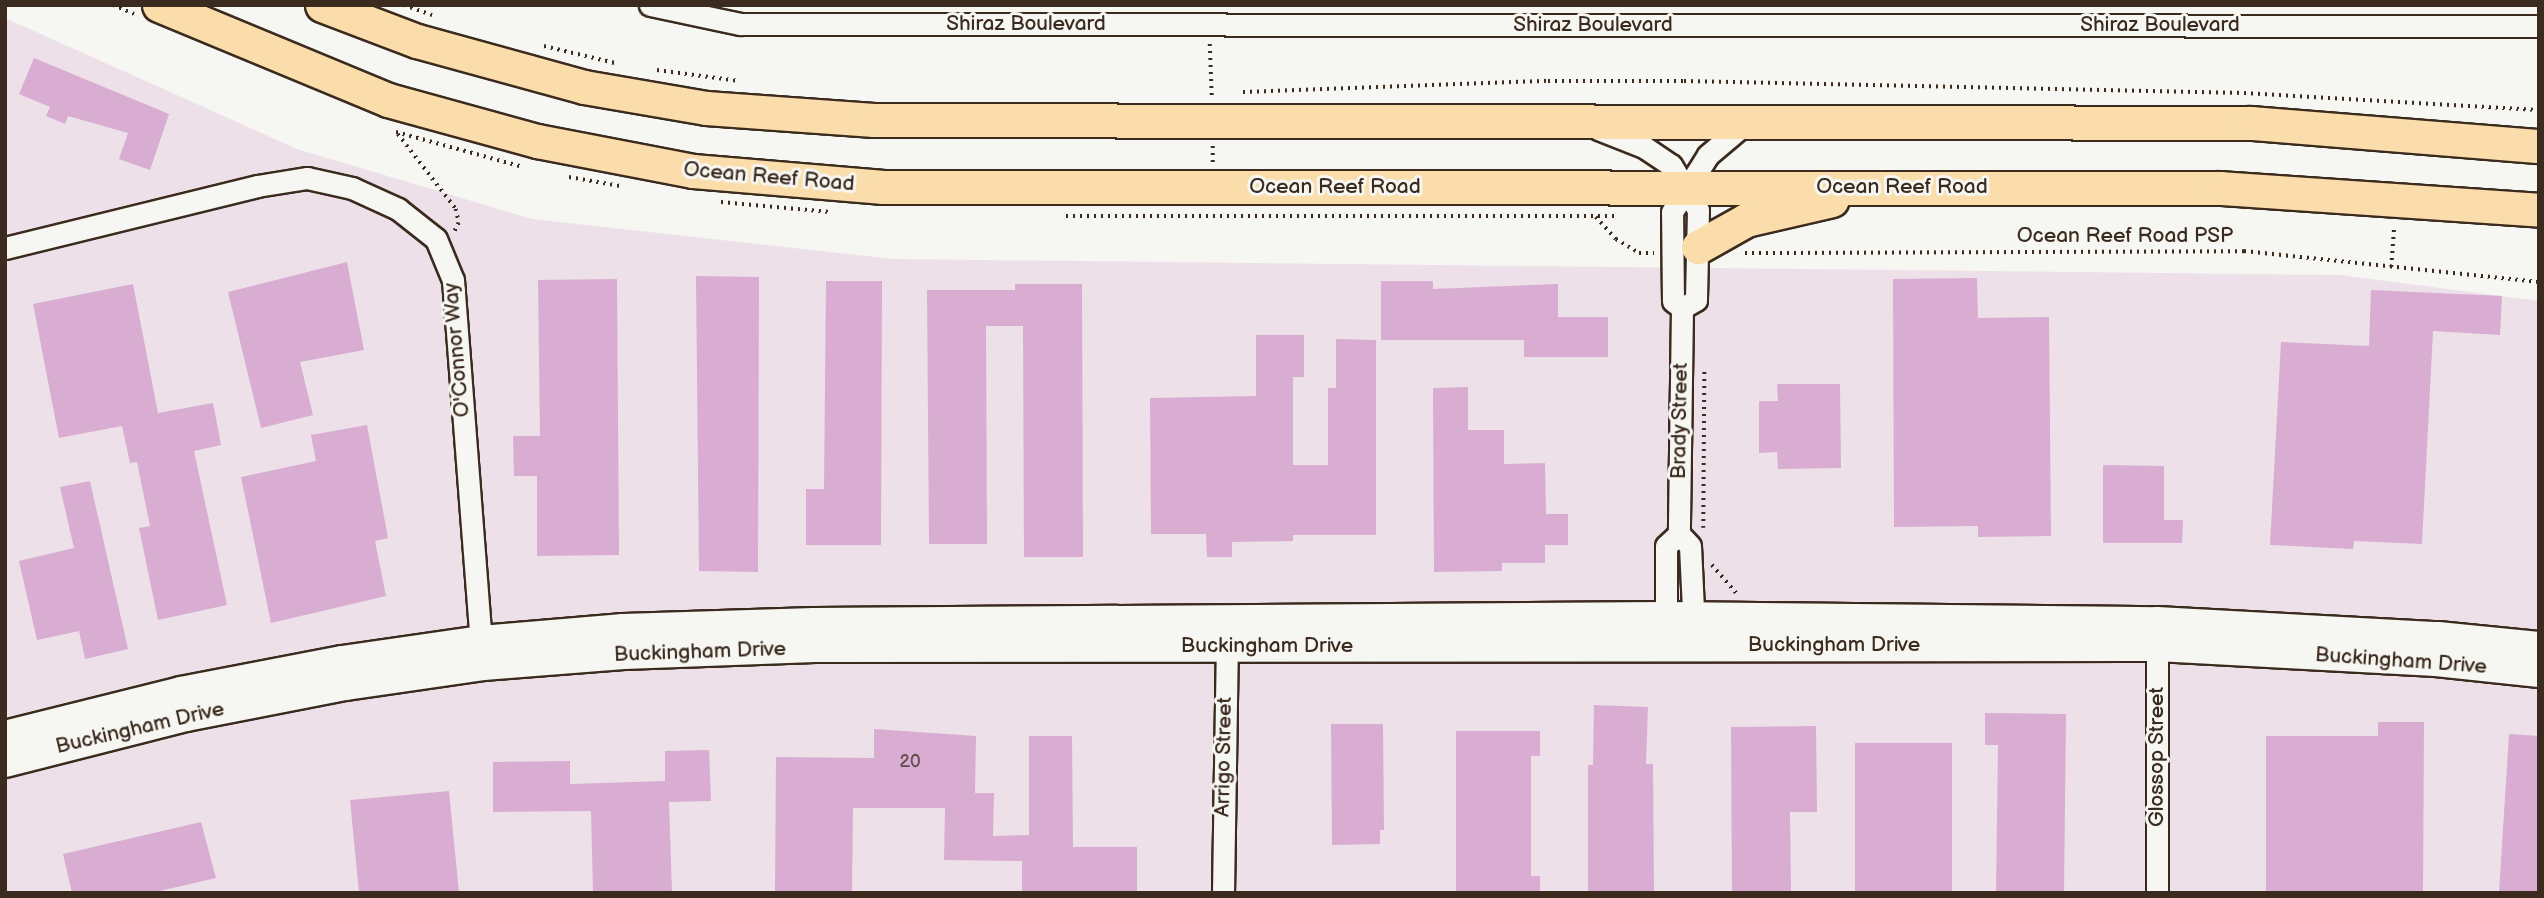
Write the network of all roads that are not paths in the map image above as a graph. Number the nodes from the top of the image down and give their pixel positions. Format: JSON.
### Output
{"nodes":[{"id":1,"x":159,"y":5,"type":"edge"},
{"id":2,"x":323,"y":5,"type":"edge"},
{"id":3,"x":650,"y":5,"type":"edge"},
{"id":4,"x":1184,"y":15,"type":"edge"},
{"id":5,"x":1887,"y":15,"type":"edge"},
{"id":6,"x":2539,"y":26,"type":"edge"},
{"id":7,"x":1563,"y":118,"type":"junction"},
{"id":8,"x":1754,"y":119,"type":"junction"},
{"id":9,"x":2539,"y":146,"type":"edge"},
{"id":10,"x":1687,"y":187,"type":"junction"},
{"id":11,"x":1885,"y":187,"type":"junction"},
{"id":12,"x":2539,"y":210,"type":"edge"},
{"id":13,"x":5,"y":248,"type":"edge"},
{"id":14,"x":1685,"y":250,"type":"junction"},
{"id":15,"x":1679,"y":534,"type":"junction"},
{"id":16,"x":1680,"y":631,"type":"junction"},
{"id":17,"x":1227,"y":634,"type":"junction"},
{"id":18,"x":2157,"y":634,"type":"junction"},
{"id":19,"x":2539,"y":647,"type":"edge"},
{"id":20,"x":482,"y":653,"type":"junction"},
{"id":21,"x":2539,"y":672,"type":"edge"},
{"id":22,"x":5,"y":736,"type":"edge"},
{"id":23,"x":5,"y":762,"type":"edge"},
{"id":24,"x":1223,"y":893,"type":"edge"},
{"id":25,"x":2157,"y":893,"type":"edge"}],
"edges":[{"from":1,"to":10,"type":"main road","name":"Ocean Reef Road"},
{"from":2,"to":7,"type":"main road"},
{"from":3,"to":4,"type":"street","name":"Shiraz Boulevard"},
{"from":4,"to":5,"type":"street","name":"Shiraz Boulevard"},
{"from":5,"to":6,"type":"street","name":"Shiraz Boulevard"},
{"from":7,"to":8,"type":"main road"},
{"from":7,"to":10,"type":"street","name":"Brady Street"},
{"from":8,"to":9,"type":"main road"},
{"from":8,"to":10,"type":"street"},
{"from":10,"to":11,"type":"main road","name":"Ocean Reef Road"},
{"from":10,"to":14,"type":"street","name":"Brady Street"},
{"from":11,"to":12,"type":"main road","name":"Ocean Reef Road"},
{"from":11,"to":14,"type":"main road"},
{"from":13,"to":20,"type":"street","name":"O'Connor Way"},
{"from":14,"to":15,"type":"street","name":"Brady Street"},
{"from":15,"to":16,"type":"street","name":"Brady Street"},
{"from":15,"to":16,"type":"street","name":"Brady Street"},
{"from":16,"to":17,"type":"street","name":"Buckingham Drive"},
{"from":16,"to":18,"type":"street","name":"Buckingham Drive"},
{"from":16,"to":18,"type":"street","name":"Buckingham Drive"},
{"from":17,"to":20,"type":"street","name":"Buckingham Drive"},
{"from":17,"to":24,"type":"street","name":"Arrigo Street"},
{"from":18,"to":19,"type":"street","name":"Buckingham Drive"},
{"from":18,"to":21,"type":"street","name":"Buckingham Drive"},
{"from":18,"to":25,"type":"street","name":"Glossop Street"},
{"from":20,"to":22,"type":"street","name":"Buckingham Drive"},
{"from":20,"to":23,"type":"street","name":"Buckingham Drive"}]}
